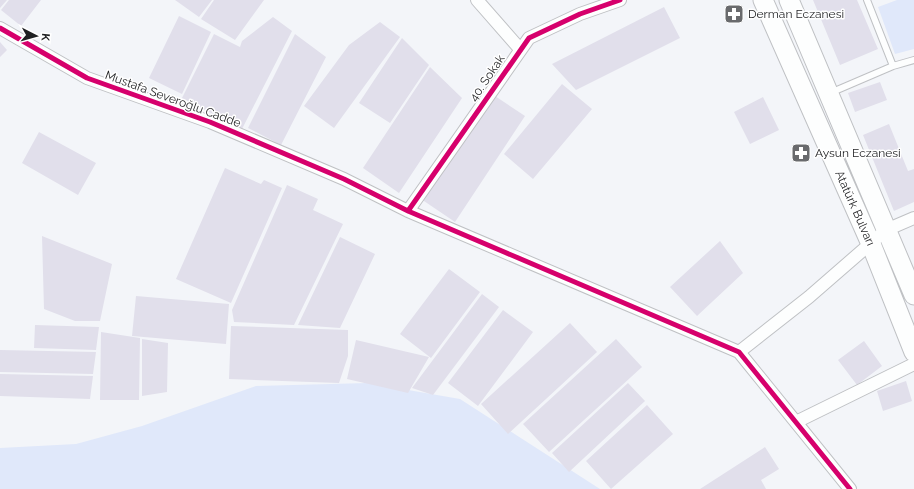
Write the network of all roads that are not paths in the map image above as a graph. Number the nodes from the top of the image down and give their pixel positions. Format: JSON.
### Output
{"nodes":[{"id":1,"x":477,"y":0,"type":"edge"},
{"id":2,"x":620,"y":0,"type":"edge"},
{"id":3,"x":763,"y":0,"type":"edge"},
{"id":4,"x":789,"y":0,"type":"edge"},
{"id":5,"x":867,"y":0,"type":"edge"},
{"id":6,"x":0,"y":28,"type":"edge"},
{"id":7,"x":520,"y":49,"type":"junction"},
{"id":8,"x":914,"y":60,"type":"edge"},
{"id":9,"x":893,"y":66,"type":"junction"},
{"id":10,"x":828,"y":94,"type":"junction"},
{"id":11,"x":408,"y":211,"type":"junction"},
{"id":12,"x":914,"y":218,"type":"edge"},
{"id":13,"x":886,"y":230,"type":"junction"},
{"id":14,"x":871,"y":244,"type":"junction"},
{"id":15,"x":914,"y":295,"type":"edge"},
{"id":16,"x":739,"y":352,"type":"junction"},
{"id":17,"x":914,"y":352,"type":"edge"},
{"id":18,"x":914,"y":364,"type":"edge"},
{"id":19,"x":796,"y":422,"type":"junction"},
{"id":20,"x":850,"y":489,"type":"edge"}],
"edges":[{"from":1,"to":7,"type":"street"},
{"from":2,"to":7,"type":"street","name":"40. Sokak"},
{"from":3,"to":14,"type":"main road","name":"Atatürk Bulvarı"},
{"from":4,"to":10,"type":"main road","name":"Atatürk Bulvarı"},
{"from":5,"to":9,"type":"lane"},
{"from":6,"to":11,"type":"street","name":"Mustafa Severoğlu Cadde"},
{"from":7,"to":11,"type":"street","name":"40. Sokak"},
{"from":8,"to":9,"type":"lane"},
{"from":9,"to":10,"type":"lane"},
{"from":10,"to":13,"type":"main road","name":"Atatürk Bulvarı"},
{"from":11,"to":16,"type":"street","name":"Mustafa Severoğlu Cadde"},
{"from":12,"to":13,"type":"street"},
{"from":13,"to":14,"type":"street"},
{"from":13,"to":15,"type":"main road","name":"Atatürk Bulvarı"},
{"from":14,"to":16,"type":"street"},
{"from":14,"to":17,"type":"main road","name":"Atatürk Bulvarı"},
{"from":16,"to":19,"type":"street"},
{"from":18,"to":19,"type":"street"},
{"from":19,"to":20,"type":"street"}]}
